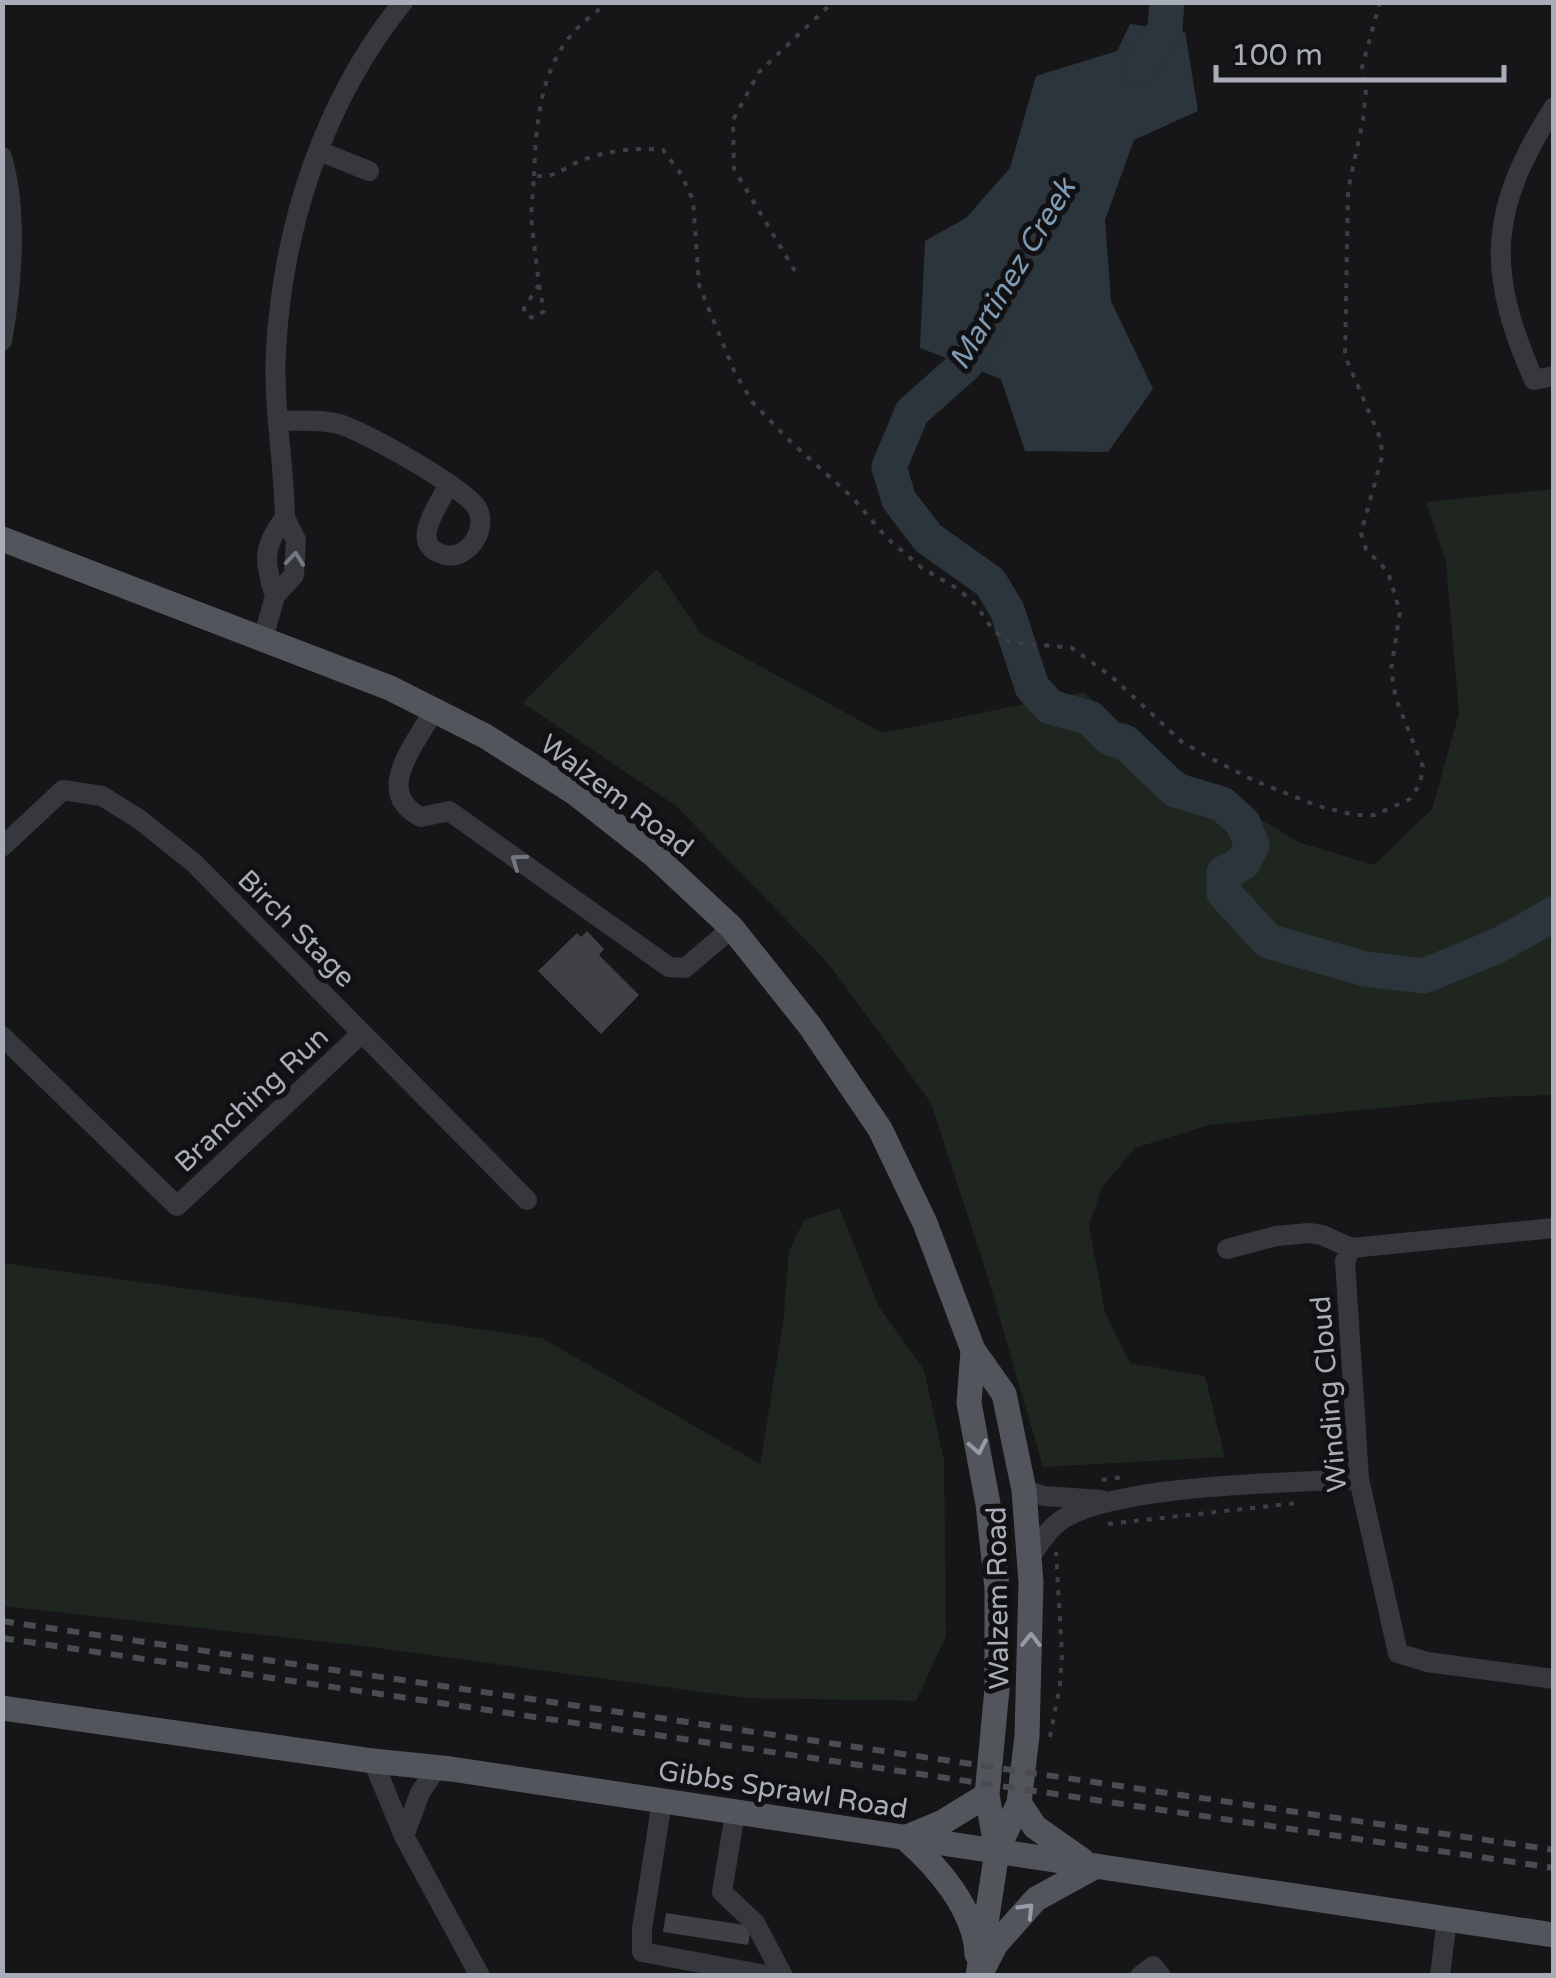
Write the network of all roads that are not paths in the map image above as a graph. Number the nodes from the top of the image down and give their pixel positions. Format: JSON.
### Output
{"nodes":[{"id":1,"x":403,"y":2,"type":"edge"},
{"id":2,"x":1554,"y":106,"type":"edge"},
{"id":3,"x":319,"y":151,"type":"junction"},
{"id":4,"x":2,"y":158,"type":"edge"},
{"id":5,"x":369,"y":172,"type":"dead end"},
{"id":6,"x":6,"y":179,"type":"edge"},
{"id":7,"x":2,"y":341,"type":"edge"},
{"id":8,"x":1544,"y":378,"type":"edge"},
{"id":9,"x":278,"y":421,"type":"junction"},
{"id":10,"x":448,"y":486,"type":"dead end"},
{"id":11,"x":2,"y":539,"type":"edge"},
{"id":12,"x":262,"y":638,"type":"junction"},
{"id":13,"x":434,"y":710,"type":"junction"},
{"id":14,"x":2,"y":847,"type":"edge"},
{"id":15,"x":732,"y":928,"type":"junction"},
{"id":16,"x":362,"y":1033,"type":"junction"},
{"id":17,"x":7,"y":1048,"type":"edge"},
{"id":18,"x":528,"y":1200,"type":"dead end"},
{"id":19,"x":1554,"y":1228,"type":"edge"},
{"id":20,"x":1351,"y":1248,"type":"junction"},
{"id":21,"x":1227,"y":1250,"type":"dead end"},
{"id":22,"x":973,"y":1350,"type":"junction"},
{"id":23,"x":1359,"y":1479,"type":"junction"},
{"id":24,"x":1024,"y":1490,"type":"junction"},
{"id":25,"x":1114,"y":1500,"type":"junction"},
{"id":26,"x":1030,"y":1557,"type":"junction"},
{"id":27,"x":1554,"y":1679,"type":"edge"},
{"id":28,"x":2,"y":1708,"type":"edge"},
{"id":29,"x":373,"y":1761,"type":"junction"},
{"id":30,"x":437,"y":1767,"type":"junction"},
{"id":31,"x":986,"y":1795,"type":"junction"},
{"id":32,"x":662,"y":1801,"type":"junction"},
{"id":33,"x":1019,"y":1804,"type":"junction"},
{"id":34,"x":735,"y":1813,"type":"junction"},
{"id":35,"x":404,"y":1836,"type":"junction"},
{"id":36,"x":905,"y":1838,"type":"junction"},
{"id":37,"x":997,"y":1851,"type":"junction"},
{"id":38,"x":1096,"y":1866,"type":"junction"},
{"id":39,"x":1447,"y":1920,"type":"junction"},
{"id":40,"x":1554,"y":1934,"type":"edge"},
{"id":41,"x":480,"y":1976,"type":"edge"},
{"id":42,"x":771,"y":1976,"type":"edge"},
{"id":43,"x":783,"y":1976,"type":"edge"},
{"id":44,"x":978,"y":1976,"type":"edge"},
{"id":45,"x":1140,"y":1976,"type":"edge"},
{"id":46,"x":1160,"y":1976,"type":"edge"},
{"id":47,"x":1440,"y":1976,"type":"edge"}],
"edges":[{"from":1,"to":3,"type":"street"},
{"from":2,"to":8,"type":"street"},
{"from":3,"to":5,"type":"street"},
{"from":3,"to":9,"type":"street"},
{"from":4,"to":6,"type":"street"},
{"from":6,"to":7,"type":"street"},
{"from":9,"to":10,"type":"street"},
{"from":9,"to":12,"type":"street"},
{"from":11,"to":12,"type":"main road","name":"Walzem Road"},
{"from":12,"to":13,"type":"main road","name":"Walzem Road"},
{"from":13,"to":15,"type":"main road","name":"Walzem Road"},
{"from":15,"to":13,"type":"street","one_way":true},
{"from":14,"to":16,"type":"street","name":"Birch Stage"},
{"from":15,"to":22,"type":"main road","name":"Walzem Road"},
{"from":16,"to":17,"type":"street","name":"Branching Run"},
{"from":16,"to":18,"type":"street","name":"Birch Stage"},
{"from":19,"to":20,"type":"street"},
{"from":20,"to":21,"type":"street"},
{"from":20,"to":23,"type":"street","name":"Winding Cloud"},
{"from":22,"to":24,"type":"main road","name":"Walzem Road"},
{"from":22,"to":31,"type":"main road","name":"Walzem Road","one_way":true},
{"from":23,"to":25,"type":"street"},
{"from":23,"to":27,"type":"street","name":"Winding Cloud"},
{"from":24,"to":25,"type":"street"},
{"from":24,"to":26,"type":"main road","name":"Walzem Road"},
{"from":25,"to":26,"type":"street"},
{"from":33,"to":26,"type":"main road","name":"Walzem Road","one_way":true},
{"from":28,"to":29,"type":"main road","name":"Gibbs Sprawl Road"},
{"from":29,"to":30,"type":"main road","name":"Gibbs Sprawl Road"},
{"from":29,"to":35,"type":"street"},
{"from":30,"to":32,"type":"main road","name":"Gibbs Sprawl Road"},
{"from":30,"to":35,"type":"street"},
{"from":31,"to":36,"type":"main road"},
{"from":31,"to":37,"type":"main road","name":"Walzem Road"},
{"from":32,"to":34,"type":"main road","name":"Gibbs Sprawl Road"},
{"from":32,"to":42,"type":"street"},
{"from":33,"to":37,"type":"main road","name":"Walzem Road"},
{"from":33,"to":38,"type":"main road"},
{"from":34,"to":36,"type":"main road","name":"Gibbs Sprawl Road"},
{"from":34,"to":43,"type":"street"},
{"from":35,"to":41,"type":"street"},
{"from":36,"to":37,"type":"main road","name":"Gibbs Sprawl Road"},
{"from":36,"to":44,"type":"main road"},
{"from":37,"to":38,"type":"main road","name":"Gibbs Sprawl Road"},
{"from":37,"to":44,"type":"main road","name":"Walzem Road"},
{"from":38,"to":39,"type":"main road","name":"Gibbs Sprawl Road"},
{"from":44,"to":38,"type":"main road","one_way":true},
{"from":39,"to":40,"type":"main road","name":"Gibbs Sprawl Road"},
{"from":39,"to":47,"type":"street"},
{"from":45,"to":46,"type":"street"}]}
